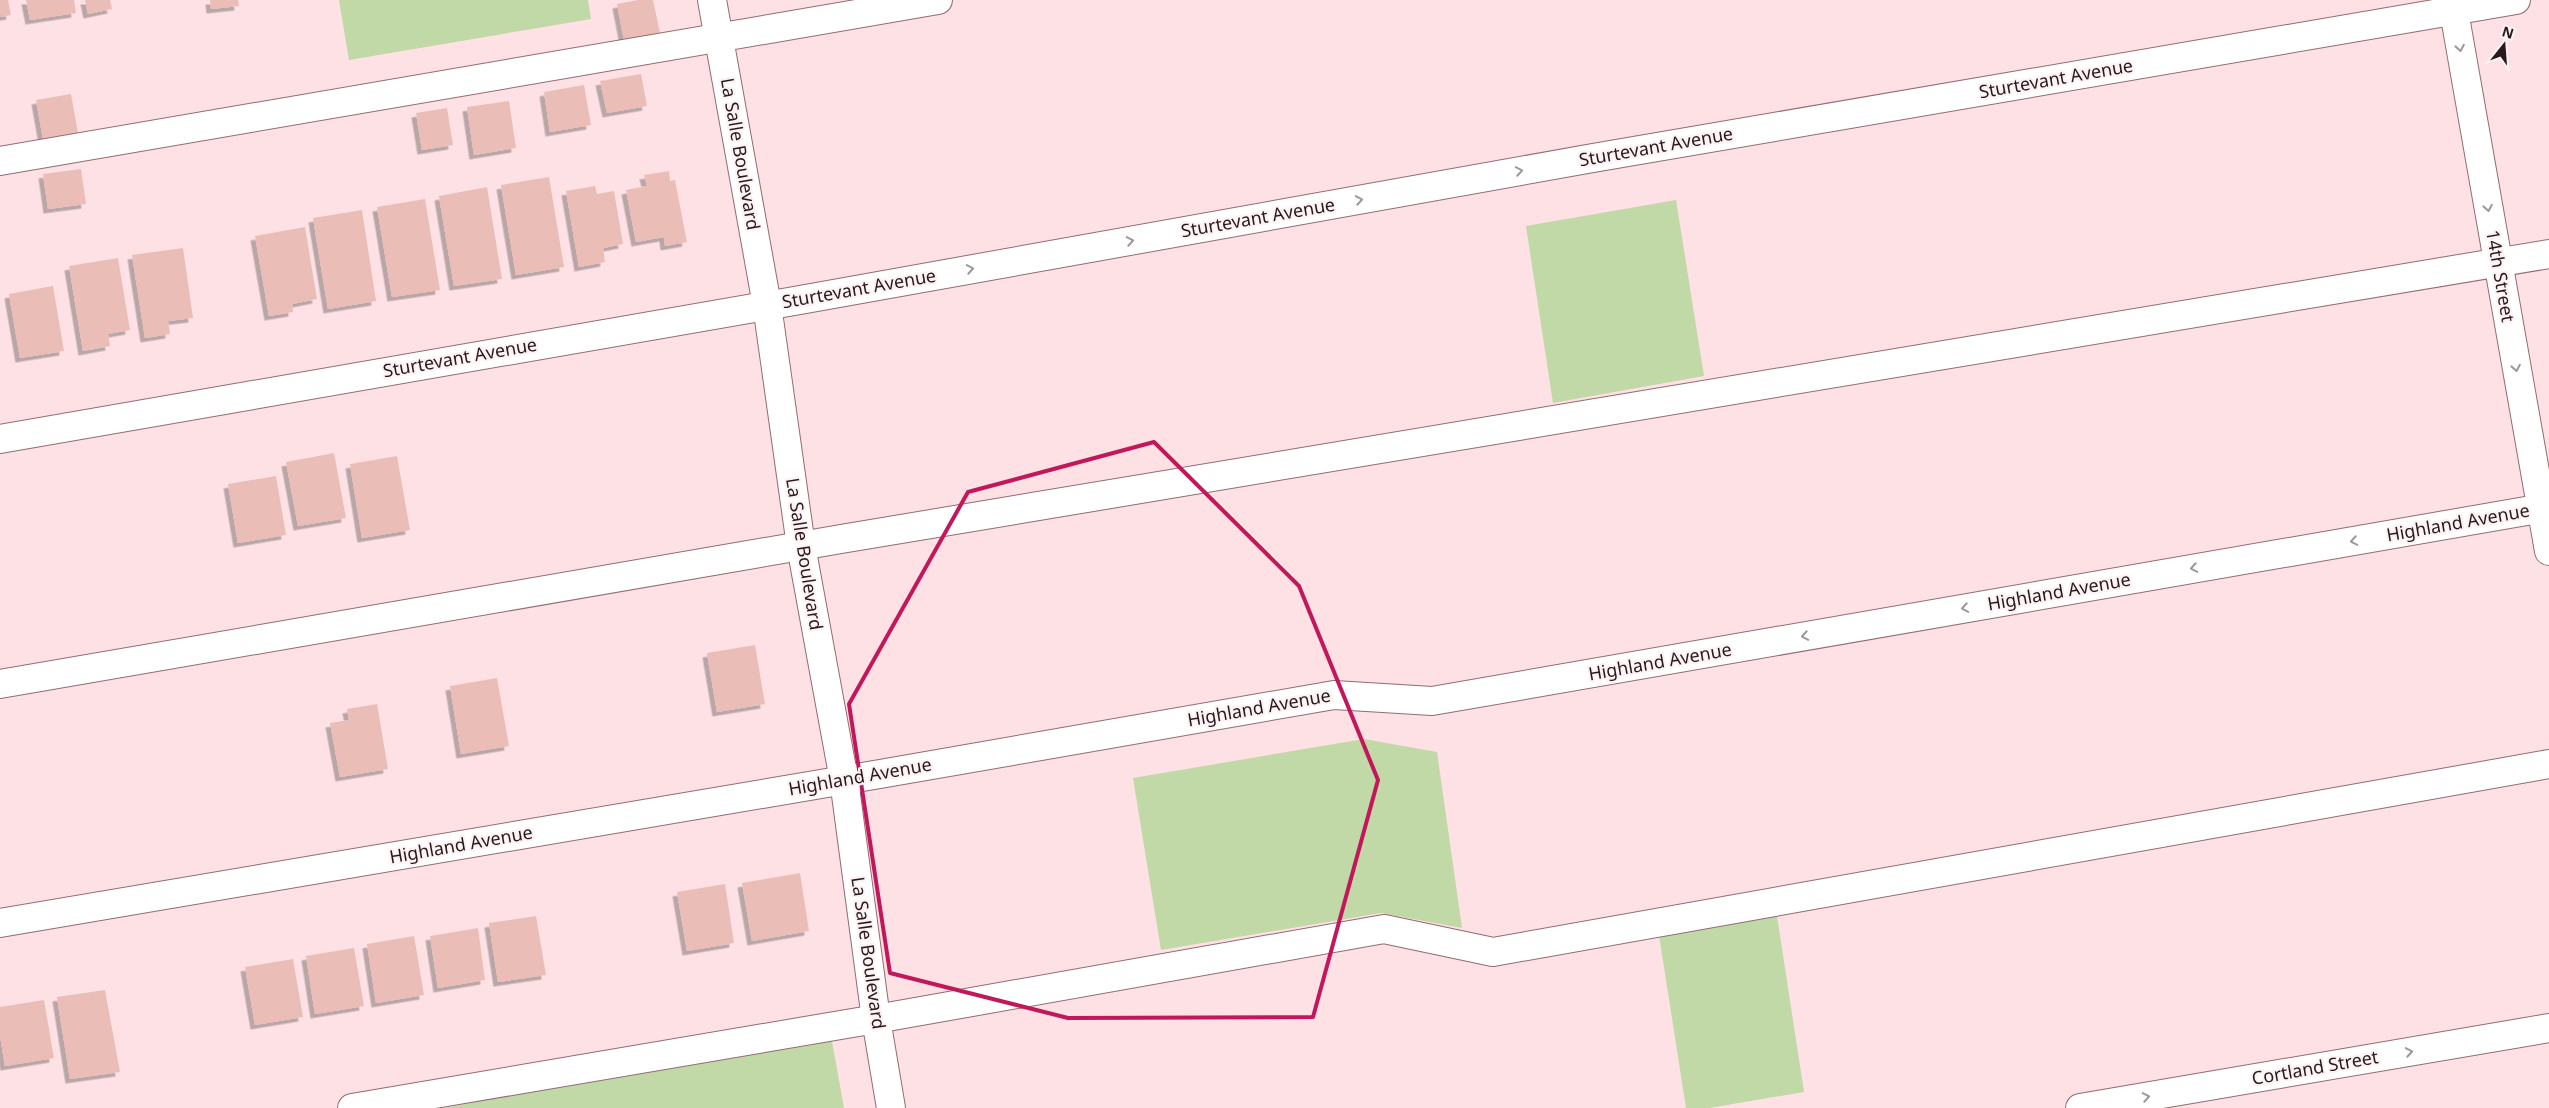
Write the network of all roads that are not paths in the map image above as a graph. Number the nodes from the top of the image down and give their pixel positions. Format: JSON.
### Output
{"nodes":[{"id":1,"x":712,"y":0,"type":"edge"},
{"id":2,"x":938,"y":0,"type":"edge"},
{"id":3,"x":2516,"y":0,"type":"edge"},
{"id":4,"x":2453,"y":5,"type":"edge"},
{"id":5,"x":718,"y":39,"type":"junction"},
{"id":6,"x":0,"y":161,"type":"edge"},
{"id":7,"x":2549,"y":254,"type":"edge"},
{"id":8,"x":2498,"y":264,"type":"junction"},
{"id":9,"x":767,"y":305,"type":"junction"},
{"id":10,"x":0,"y":439,"type":"edge"},
{"id":11,"x":2545,"y":507,"type":"edge"},
{"id":12,"x":801,"y":546,"type":"junction"},
{"id":13,"x":2549,"y":551,"type":"edge"},
{"id":14,"x":0,"y":684,"type":"edge"},
{"id":15,"x":2549,"y":764,"type":"edge"},
{"id":16,"x":844,"y":780,"type":"junction"},
{"id":17,"x":0,"y":923,"type":"edge"},
{"id":18,"x":876,"y":1019,"type":"junction"},
{"id":19,"x":2549,"y":1028,"type":"edge"},
{"id":20,"x":352,"y":1108,"type":"edge"},
{"id":21,"x":891,"y":1108,"type":"edge"},
{"id":22,"x":2080,"y":1108,"type":"edge"}],
"edges":[{"from":1,"to":5,"type":"street","name":"La Salle Boulevard"},
{"from":2,"to":5,"type":"street"},
{"from":3,"to":4,"type":"street","name":"Sturtevant Avenue"},
{"from":4,"to":8,"type":"street","name":"14th Street","one_way":true},
{"from":9,"to":4,"type":"street","name":"Sturtevant Avenue","one_way":true},
{"from":5,"to":6,"type":"street"},
{"from":5,"to":9,"type":"street","name":"La Salle Boulevard"},
{"from":7,"to":8,"type":"street"},
{"from":8,"to":11,"type":"street","name":"14th Street","one_way":true},
{"from":8,"to":12,"type":"street"},
{"from":9,"to":10,"type":"street","name":"Sturtevant Avenue"},
{"from":9,"to":12,"type":"street","name":"La Salle Boulevard"},
{"from":11,"to":13,"type":"street","name":"14th Street"},
{"from":11,"to":16,"type":"street","name":"Highland Avenue","one_way":true},
{"from":12,"to":14,"type":"street"},
{"from":12,"to":16,"type":"street","name":"La Salle Boulevard"},
{"from":15,"to":18,"type":"street"},
{"from":16,"to":17,"type":"street","name":"Highland Avenue"},
{"from":16,"to":18,"type":"street","name":"La Salle Boulevard"},
{"from":18,"to":20,"type":"street"},
{"from":18,"to":21,"type":"street","name":"La Salle Boulevard"},
{"from":22,"to":19,"type":"street","name":"Cortland Street","one_way":true}]}
